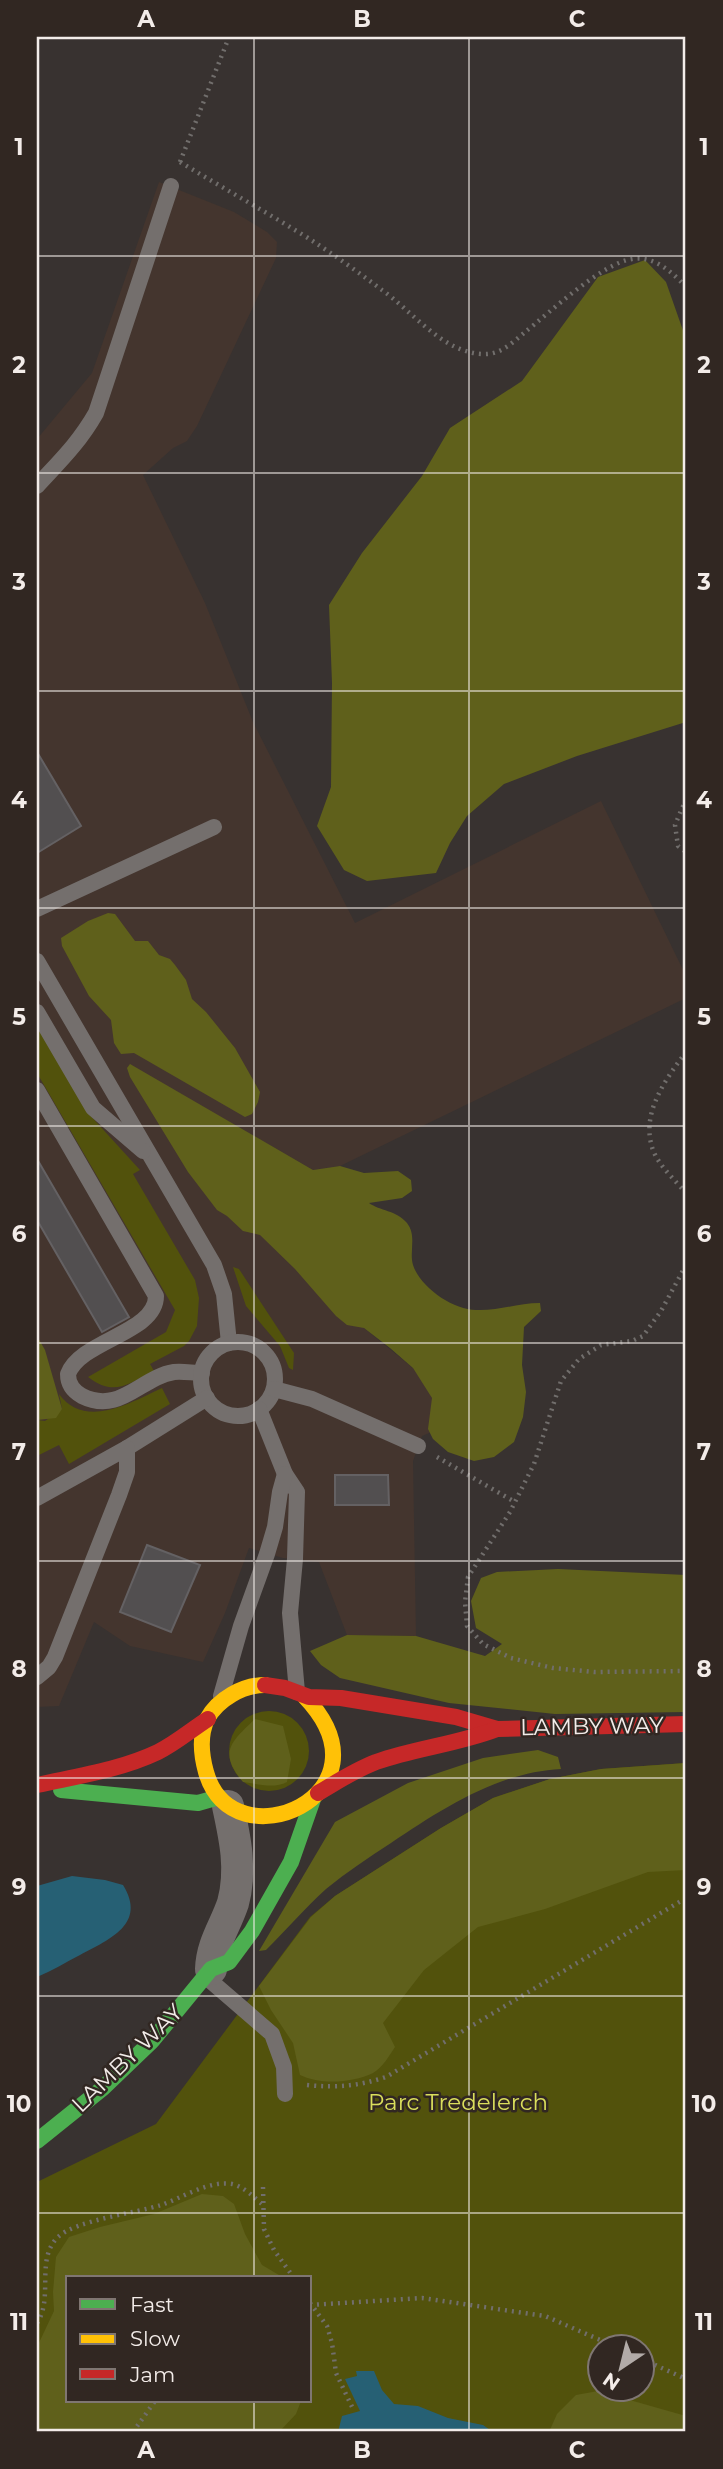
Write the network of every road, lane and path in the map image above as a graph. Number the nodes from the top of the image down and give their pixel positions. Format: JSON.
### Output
{"nodes":[{"id":1,"x":229,"y":37,"type":"edge"},
{"id":2,"x":180,"y":162,"type":"junction"},
{"id":3,"x":171,"y":186,"type":"joint"},
{"id":4,"x":686,"y":287,"type":"edge"},
{"id":5,"x":37,"y":486,"type":"edge"},
{"id":6,"x":686,"y":799,"type":"edge"},
{"id":7,"x":214,"y":827,"type":"dead end"},
{"id":8,"x":686,"y":852,"type":"edge"},
{"id":9,"x":37,"y":909,"type":"edge"},
{"id":10,"x":37,"y":961,"type":"edge"},
{"id":11,"x":37,"y":1012,"type":"edge"},
{"id":12,"x":686,"y":1052,"type":"edge"},
{"id":13,"x":37,"y":1090,"type":"edge"},
{"id":14,"x":152,"y":1160,"type":"junction"},
{"id":15,"x":686,"y":1193,"type":"edge"},
{"id":16,"x":686,"y":1265,"type":"edge"},
{"id":17,"x":229,"y":1343,"type":"junction"},
{"id":18,"x":202,"y":1373,"type":"junction"},
{"id":19,"x":274,"y":1389,"type":"junction"},
{"id":20,"x":207,"y":1398,"type":"junction"},
{"id":21,"x":259,"y":1409,"type":"junction"},
{"id":22,"x":418,"y":1446,"type":"joint"},
{"id":23,"x":127,"y":1448,"type":"junction"},
{"id":24,"x":285,"y":1474,"type":"junction"},
{"id":25,"x":37,"y":1498,"type":"edge"},
{"id":26,"x":515,"y":1502,"type":"junction"},
{"id":27,"x":686,"y":1671,"type":"edge"},
{"id":28,"x":37,"y":1677,"type":"edge"},
{"id":29,"x":301,"y":1694,"type":"junction"},
{"id":30,"x":218,"y":1705,"type":"junction"},
{"id":31,"x":208,"y":1719,"type":"junction"},
{"id":32,"x":686,"y":1724,"type":"edge"},
{"id":33,"x":497,"y":1729,"type":"junction"},
{"id":34,"x":37,"y":1786,"type":"edge"},
{"id":35,"x":315,"y":1796,"type":"junction"},
{"id":36,"x":223,"y":1801,"type":"junction"},
{"id":37,"x":686,"y":1898,"type":"edge"},
{"id":38,"x":209,"y":1973,"type":"junction"},
{"id":39,"x":292,"y":2089,"type":"joint"},
{"id":40,"x":37,"y":2141,"type":"edge"},
{"id":41,"x":263,"y":2187,"type":"dead end"},
{"id":42,"x":263,"y":2205,"type":"junction"},
{"id":43,"x":292,"y":2276,"type":"edge"},
{"id":44,"x":312,"y":2304,"type":"edge"},
{"id":45,"x":312,"y":2307,"type":"edge"},
{"id":46,"x":37,"y":2323,"type":"edge"},
{"id":47,"x":586,"y":2334,"type":"edge"},
{"id":48,"x":656,"y":2365,"type":"edge"},
{"id":49,"x":686,"y":2379,"type":"edge"},
{"id":50,"x":154,"y":2402,"type":"edge"},
{"id":51,"x":353,"y":2409,"type":"dead end"},
{"id":52,"x":133,"y":2432,"type":"edge"}],
"edges":[{"from":1,"to":2,"type":"path"},
{"from":2,"to":3,"type":"path"},
{"from":2,"to":4,"type":"path"},
{"from":3,"to":5,"type":"lane"},
{"from":6,"to":8,"type":"path"},
{"from":7,"to":9,"type":"lane"},
{"from":10,"to":14,"type":"lane"},
{"from":11,"to":14,"type":"lane"},
{"from":12,"to":15,"type":"path"},
{"from":13,"to":18,"type":"lane"},
{"from":14,"to":17,"type":"lane"},
{"from":16,"to":26,"type":"path"},
{"from":17,"to":18,"type":"lane"},
{"from":17,"to":19,"type":"lane"},
{"from":18,"to":20,"type":"lane"},
{"from":19,"to":21,"type":"lane"},
{"from":19,"to":22,"type":"lane"},
{"from":20,"to":21,"type":"lane"},
{"from":20,"to":23,"type":"lane"},
{"from":21,"to":24,"type":"lane"},
{"from":22,"to":26,"type":"path"},
{"from":23,"to":25,"type":"lane"},
{"from":23,"to":28,"type":"lane"},
{"from":24,"to":29,"type":"lane"},
{"from":24,"to":30,"type":"lane"},
{"from":26,"to":27,"type":"path"},
{"from":29,"to":30,"type":"street"},
{"from":29,"to":33,"type":"street","name":"LAMBY WAY"},
{"from":29,"to":35,"type":"street"},
{"from":30,"to":31,"type":"street"},
{"from":31,"to":34,"type":"street"},
{"from":31,"to":36,"type":"street"},
{"from":32,"to":33,"type":"street","name":"LAMBY WAY"},
{"from":33,"to":35,"type":"street","name":"LAMBY WAY"},
{"from":34,"to":36,"type":"street"},
{"from":35,"to":36,"type":"street"},
{"from":35,"to":38,"type":"street","name":"LAMBY WAY"},
{"from":36,"to":38,"type":"street","name":"LAMBY WAY"},
{"from":37,"to":39,"type":"path"},
{"from":38,"to":39,"type":"lane"},
{"from":38,"to":40,"type":"street","name":"LAMBY WAY"},
{"from":41,"to":42,"type":"path"},
{"from":42,"to":43,"type":"path"},
{"from":42,"to":46,"type":"path"},
{"from":44,"to":47,"type":"path"},
{"from":45,"to":51,"type":"path"},
{"from":48,"to":49,"type":"path"},
{"from":50,"to":52,"type":"path"}]}
